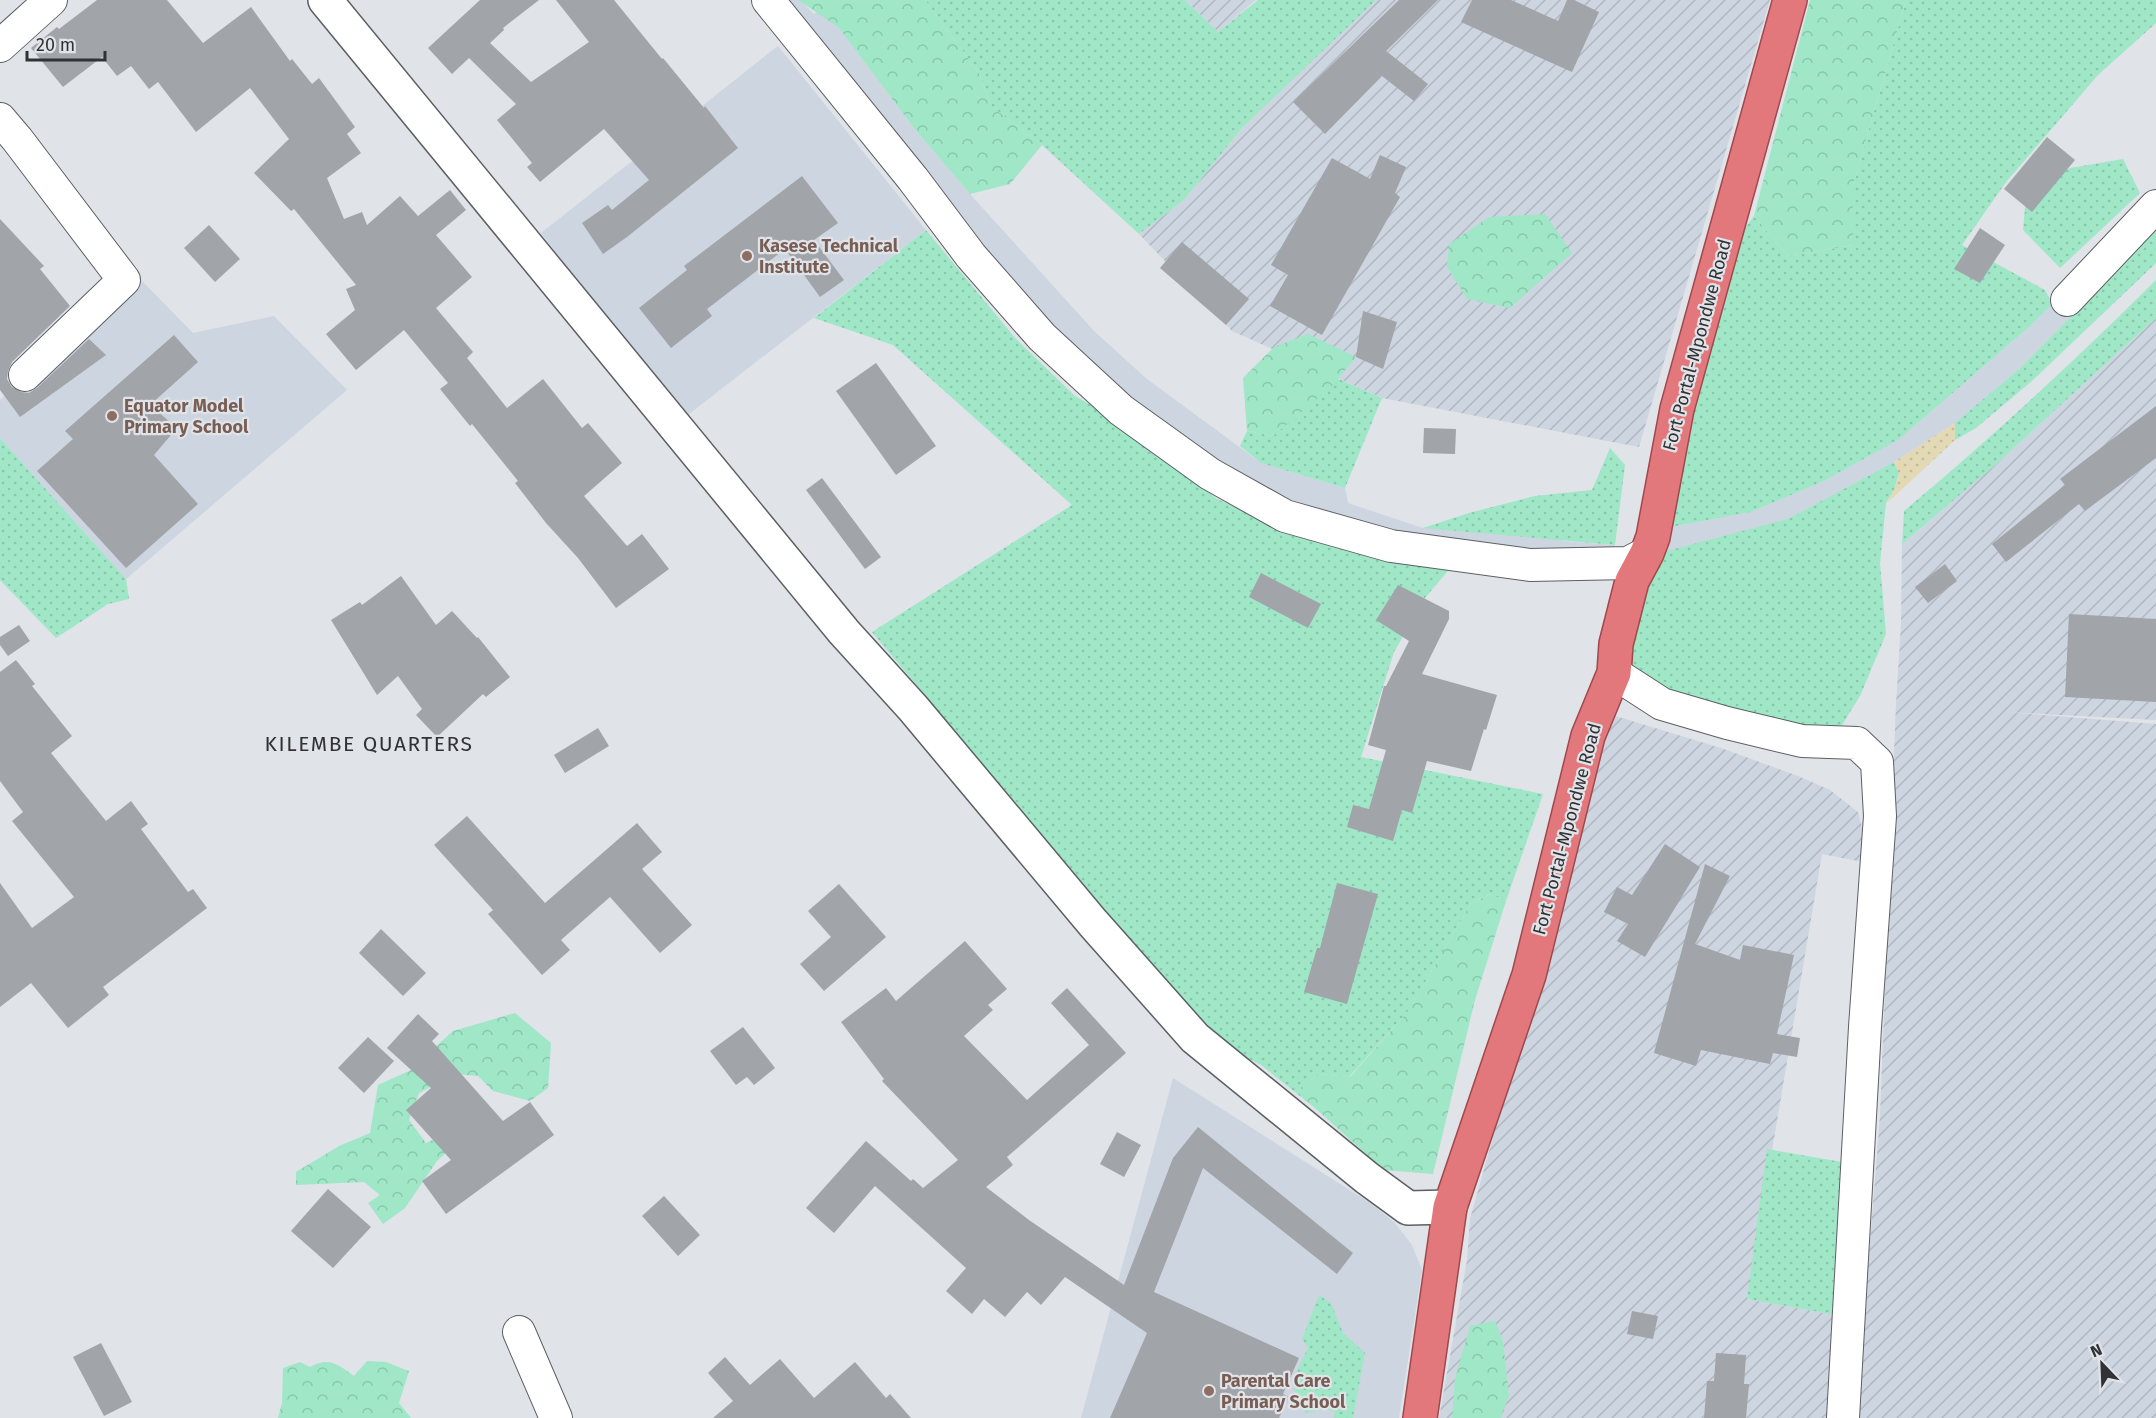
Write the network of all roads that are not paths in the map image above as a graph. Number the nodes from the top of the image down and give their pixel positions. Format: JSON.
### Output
{"nodes":[{"id":1,"x":51,"y":0,"type":"edge"},
{"id":2,"x":325,"y":0,"type":"edge"},
{"id":3,"x":768,"y":0,"type":"edge"},
{"id":4,"x":1790,"y":0,"type":"edge"},
{"id":5,"x":2,"y":37,"type":"edge"},
{"id":6,"x":0,"y":119,"type":"edge"},
{"id":7,"x":2156,"y":207,"type":"edge"},
{"id":8,"x":2067,"y":300,"type":"dead end"},
{"id":9,"x":26,"y":375,"type":"dead end"},
{"id":10,"x":1647,"y":553,"type":"junction"},
{"id":11,"x":1614,"y":673,"type":"junction"},
{"id":12,"x":1450,"y":1207,"type":"junction"},
{"id":13,"x":519,"y":1332,"type":"dead end"},
{"id":14,"x":556,"y":1418,"type":"edge"},
{"id":15,"x":1420,"y":1418,"type":"edge"},
{"id":16,"x":1843,"y":1418,"type":"edge"}],
"edges":[{"from":1,"to":5,"type":"street"},
{"from":2,"to":12,"type":"street"},
{"from":3,"to":10,"type":"street"},
{"from":4,"to":10,"type":"highway","name":"Fort Portal-Mpondwe Road"},
{"from":6,"to":9,"type":"street"},
{"from":7,"to":8,"type":"street"},
{"from":10,"to":11,"type":"highway","name":"Fort Portal-Mpondwe Road"},
{"from":11,"to":12,"type":"highway","name":"Fort Portal-Mpondwe Road"},
{"from":11,"to":16,"type":"street"},
{"from":12,"to":15,"type":"highway","name":"Fort Portal-Mpondwe Road"},
{"from":13,"to":14,"type":"street"}]}
